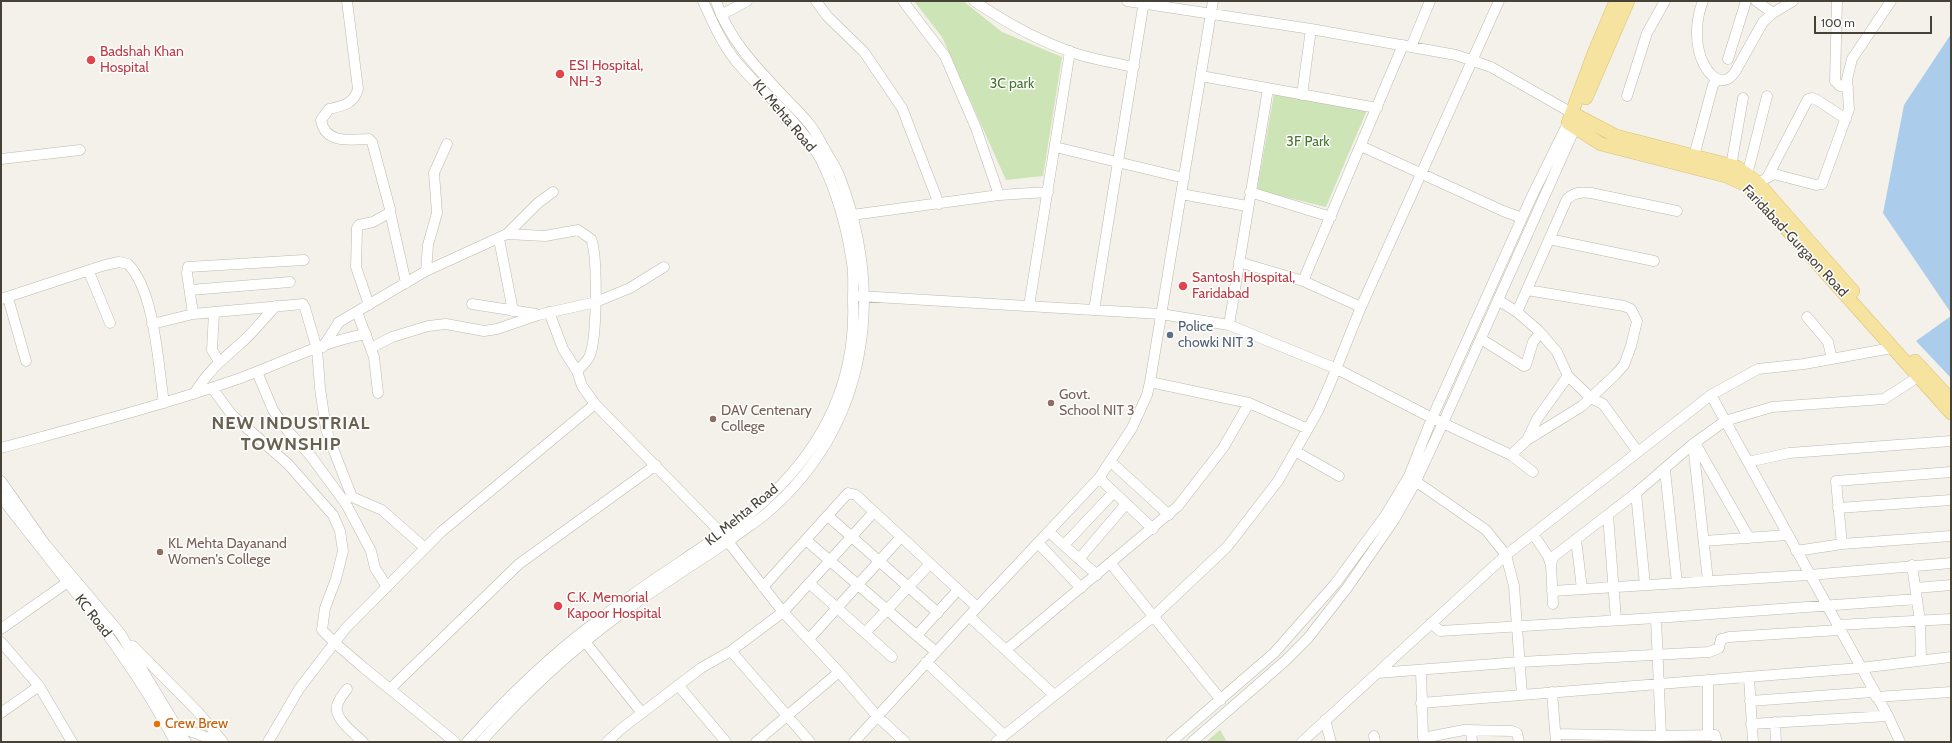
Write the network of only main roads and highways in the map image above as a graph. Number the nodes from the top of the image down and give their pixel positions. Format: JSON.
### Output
{"nodes":[{"id":1,"x":1616,"y":1,"type":"edge"},
{"id":2,"x":1628,"y":1,"type":"edge"},
{"id":3,"x":1574,"y":120,"type":"junction"},
{"id":4,"x":1756,"y":181,"type":"junction"},
{"id":5,"x":1951,"y":400,"type":"edge"},
{"id":6,"x":1951,"y":413,"type":"edge"}],
"edges":[{"from":1,"to":3,"type":"main road"},
{"from":2,"to":3,"type":"main road"},
{"from":3,"to":4,"type":"main road","name":"Faridabad-Gurgaon Road"},
{"from":3,"to":4,"type":"main road","name":"Faridabad-Gurgaon Road"},
{"from":4,"to":5,"type":"main road","name":"Faridabad-Gurgaon Road"},
{"from":4,"to":6,"type":"main road","name":"Faridabad-Gurgaon Road"}]}
